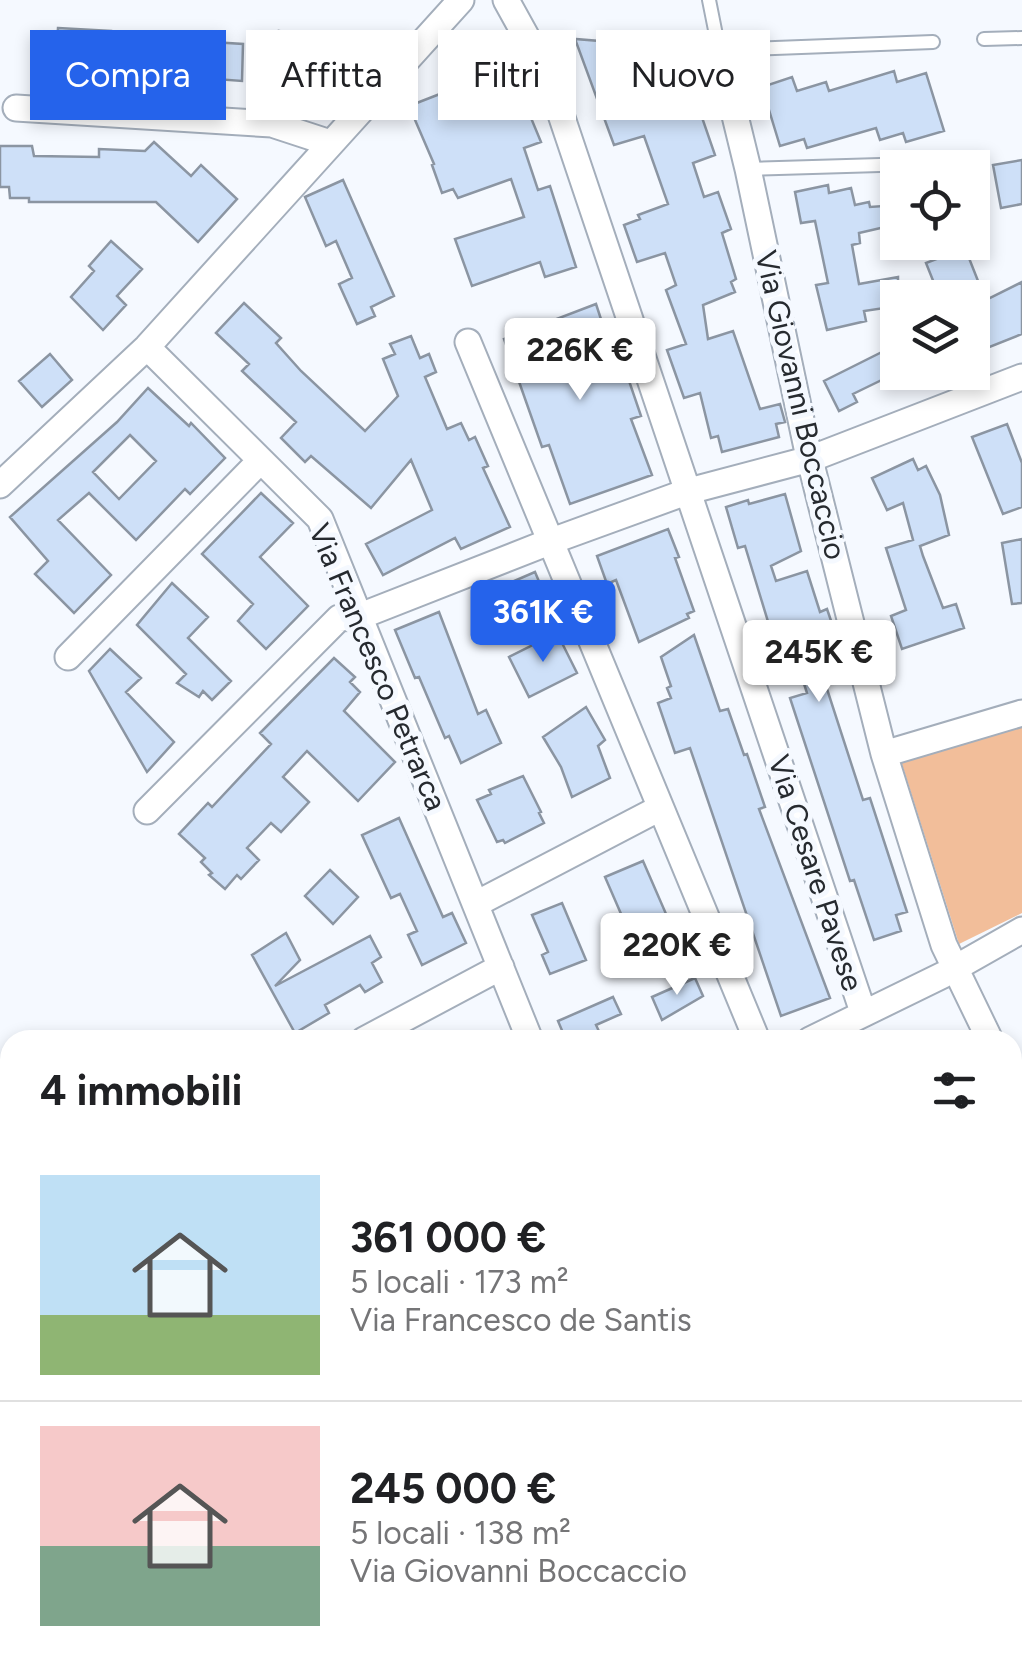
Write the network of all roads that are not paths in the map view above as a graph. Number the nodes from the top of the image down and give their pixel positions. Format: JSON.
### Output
{"nodes":[{"id":1,"x":461,"y":0,"type":"edge"},
{"id":2,"x":506,"y":0,"type":"edge"},
{"id":3,"x":709,"y":0,"type":"edge"},
{"id":4,"x":714,"y":30,"type":"edge"},
{"id":5,"x":1022,"y":38,"type":"edge"},
{"id":6,"x":984,"y":39,"type":"dead end"},
{"id":7,"x":933,"y":42,"type":"dead end"},
{"id":8,"x":770,"y":48,"type":"edge"},
{"id":9,"x":16,"y":108,"type":"dead end"},
{"id":10,"x":736,"y":120,"type":"edge"},
{"id":11,"x":330,"y":143,"type":"junction"},
{"id":12,"x":880,"y":165,"type":"edge"},
{"id":13,"x":748,"y":168,"type":"junction"},
{"id":14,"x":468,"y":342,"type":"dead end"},
{"id":15,"x":147,"y":347,"type":"junction"},
{"id":16,"x":1022,"y":376,"type":"edge"},
{"id":17,"x":810,"y":459,"type":"junction"},
{"id":18,"x":260,"y":460,"type":"junction"},
{"id":19,"x":0,"y":485,"type":"edge"},
{"id":20,"x":689,"y":491,"type":"junction"},
{"id":21,"x":549,"y":542,"type":"junction"},
{"id":22,"x":358,"y":617,"type":"junction"},
{"id":23,"x":68,"y":657,"type":"dead end"},
{"id":24,"x":1022,"y":713,"type":"edge"},
{"id":25,"x":884,"y":754,"type":"junction"},
{"id":26,"x":660,"y":808,"type":"junction"},
{"id":27,"x":148,"y":811,"type":"dead end"},
{"id":28,"x":476,"y":904,"type":"junction"},
{"id":29,"x":1022,"y":930,"type":"edge"},
{"id":30,"x":501,"y":967,"type":"junction"},
{"id":31,"x":953,"y":969,"type":"junction"},
{"id":32,"x":863,"y":1012,"type":"junction"},
{"id":33,"x":383,"y":1030,"type":"edge"},
{"id":34,"x":526,"y":1030,"type":"edge"},
{"id":35,"x":754,"y":1030,"type":"edge"},
{"id":36,"x":829,"y":1030,"type":"edge"},
{"id":37,"x":985,"y":1030,"type":"edge"}],
"edges":[{"from":1,"to":11,"type":"street"},
{"from":2,"to":20,"type":"street","name":"Via Cesare Pavese"},
{"from":3,"to":4,"type":"lane"},
{"from":5,"to":6,"type":"lane"},
{"from":7,"to":8,"type":"lane"},
{"from":9,"to":11,"type":"street"},
{"from":10,"to":13,"type":"street","name":"Via Giovanni Boccaccio"},
{"from":11,"to":15,"type":"street"},
{"from":12,"to":13,"type":"lane"},
{"from":13,"to":17,"type":"street","name":"Via Giovanni Boccaccio"},
{"from":14,"to":21,"type":"street"},
{"from":15,"to":18,"type":"street","name":"Via Francesco Petrarca"},
{"from":15,"to":19,"type":"street"},
{"from":16,"to":17,"type":"street"},
{"from":17,"to":20,"type":"street"},
{"from":17,"to":25,"type":"street","name":"Via Giovanni Boccaccio"},
{"from":18,"to":22,"type":"street","name":"Via Francesco Petrarca"},
{"from":18,"to":23,"type":"street"},
{"from":20,"to":21,"type":"street"},
{"from":20,"to":32,"type":"street","name":"Via Cesare Pavese"},
{"from":21,"to":22,"type":"street"},
{"from":21,"to":26,"type":"street"},
{"from":22,"to":27,"type":"street"},
{"from":22,"to":28,"type":"street","name":"Via Francesco Petrarca"},
{"from":24,"to":25,"type":"street"},
{"from":25,"to":31,"type":"street","name":"Via Giovanni Boccaccio"},
{"from":26,"to":28,"type":"street"},
{"from":26,"to":35,"type":"street"},
{"from":28,"to":30,"type":"street","name":"Via Francesco Petrarca"},
{"from":29,"to":31,"type":"street"},
{"from":30,"to":33,"type":"street"},
{"from":30,"to":34,"type":"street","name":"Via Francesco Petrarca"},
{"from":31,"to":32,"type":"street"},
{"from":31,"to":37,"type":"street","name":"Via Giovanni Boccaccio"},
{"from":32,"to":36,"type":"street"}]}
